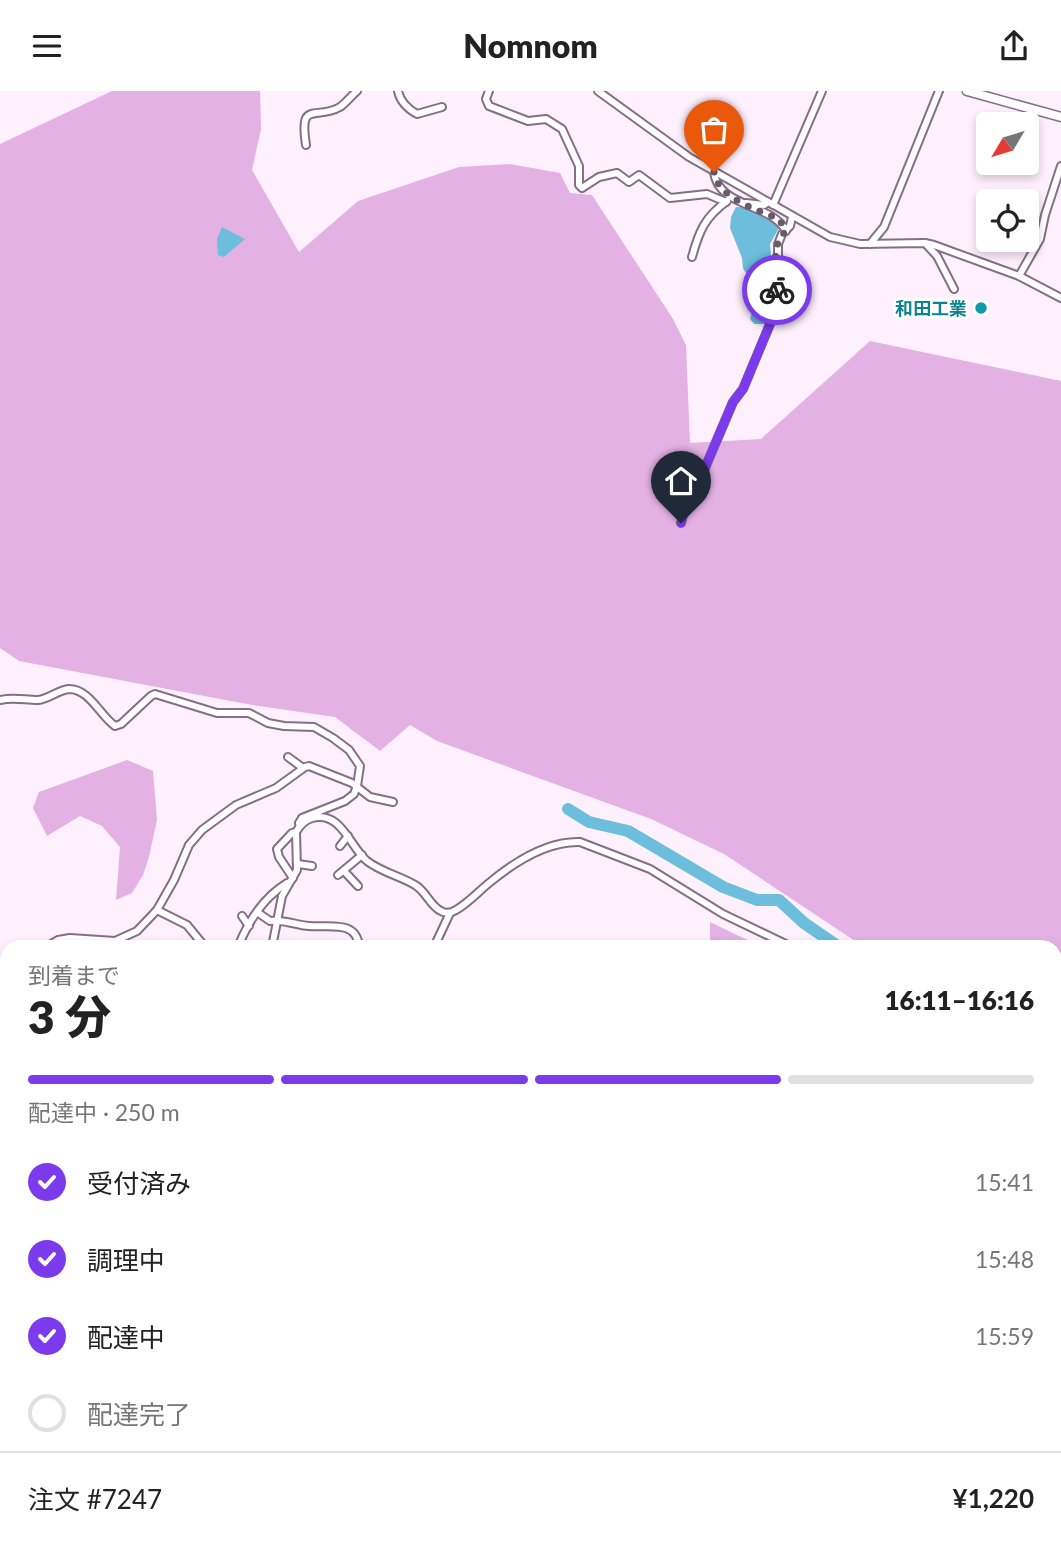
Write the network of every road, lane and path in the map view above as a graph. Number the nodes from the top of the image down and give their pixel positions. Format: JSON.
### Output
{"nodes":[{"id":1,"x":357,"y":91,"type":"edge"},
{"id":2,"x":398,"y":91,"type":"edge"},
{"id":3,"x":489,"y":91,"type":"edge"},
{"id":4,"x":598,"y":91,"type":"edge"},
{"id":5,"x":822,"y":91,"type":"edge"},
{"id":6,"x":939,"y":91,"type":"edge"},
{"id":7,"x":967,"y":91,"type":"edge"},
{"id":8,"x":442,"y":107,"type":"dead end"},
{"id":9,"x":1061,"y":117,"type":"edge"},
{"id":10,"x":306,"y":145,"type":"dead end"},
{"id":11,"x":1061,"y":166,"type":"edge"},
{"id":12,"x":714,"y":172,"type":"junction"},
{"id":13,"x":728,"y":201,"type":"junction"},
{"id":14,"x":744,"y":203,"type":"junction"},
{"id":15,"x":770,"y":203,"type":"junction"},
{"id":16,"x":793,"y":217,"type":"junction"},
{"id":17,"x":786,"y":231,"type":"junction"},
{"id":18,"x":925,"y":243,"type":"junction"},
{"id":19,"x":870,"y":244,"type":"junction"},
{"id":20,"x":692,"y":257,"type":"dead end"},
{"id":21,"x":1019,"y":276,"type":"junction"},
{"id":22,"x":954,"y":289,"type":"dead end"},
{"id":23,"x":1061,"y":298,"type":"edge"},
{"id":24,"x":681,"y":523,"type":"dead end"},
{"id":25,"x":0,"y":700,"type":"edge"},
{"id":26,"x":288,"y":757,"type":"dead end"},
{"id":27,"x":303,"y":768,"type":"junction"},
{"id":28,"x":357,"y":786,"type":"junction"},
{"id":29,"x":393,"y":801,"type":"dead end"},
{"id":30,"x":298,"y":829,"type":"junction"},
{"id":31,"x":348,"y":836,"type":"junction"},
{"id":32,"x":340,"y":846,"type":"dead end"},
{"id":33,"x":362,"y":855,"type":"junction"},
{"id":34,"x":298,"y":864,"type":"junction"},
{"id":35,"x":312,"y":866,"type":"dead end"},
{"id":36,"x":292,"y":880,"type":"junction"},
{"id":37,"x":358,"y":886,"type":"dead end"},
{"id":38,"x":157,"y":910,"type":"junction"},
{"id":39,"x":257,"y":912,"type":"junction"},
{"id":40,"x":450,"y":913,"type":"junction"},
{"id":41,"x":242,"y":916,"type":"dead end"},
{"id":42,"x":277,"y":920,"type":"junction"},
{"id":43,"x":249,"y":926,"type":"junction"},
{"id":44,"x":58,"y":940,"type":"edge"},
{"id":45,"x":90,"y":940,"type":"edge"},
{"id":46,"x":106,"y":940,"type":"edge"},
{"id":47,"x":199,"y":940,"type":"edge"},
{"id":48,"x":241,"y":940,"type":"edge"},
{"id":49,"x":273,"y":940,"type":"edge"},
{"id":50,"x":357,"y":940,"type":"edge"},
{"id":51,"x":437,"y":940,"type":"edge"},
{"id":52,"x":777,"y":940,"type":"edge"}],
"edges":[{"from":1,"to":10,"type":"street"},
{"from":2,"to":8,"type":"street"},
{"from":3,"to":13,"type":"street"},
{"from":4,"to":12,"type":"street"},
{"from":5,"to":15,"type":"street"},
{"from":6,"to":19,"type":"street"},
{"from":7,"to":9,"type":"main road"},
{"from":11,"to":21,"type":"street"},
{"from":12,"to":13,"type":"street"},
{"from":12,"to":15,"type":"street"},
{"from":13,"to":14,"type":"street"},
{"from":13,"to":20,"type":"street"},
{"from":14,"to":15,"type":"street"},
{"from":14,"to":17,"type":"street"},
{"from":15,"to":16,"type":"street"},
{"from":16,"to":17,"type":"street"},
{"from":16,"to":19,"type":"street"},
{"from":17,"to":24,"type":"street"},
{"from":18,"to":19,"type":"street"},
{"from":18,"to":21,"type":"street"},
{"from":18,"to":22,"type":"street"},
{"from":21,"to":23,"type":"street"},
{"from":25,"to":28,"type":"street"},
{"from":26,"to":27,"type":"street"},
{"from":27,"to":28,"type":"street"},
{"from":27,"to":38,"type":"street"},
{"from":28,"to":29,"type":"street"},
{"from":28,"to":30,"type":"street"},
{"from":30,"to":31,"type":"street"},
{"from":30,"to":34,"type":"street"},
{"from":30,"to":36,"type":"street"},
{"from":31,"to":32,"type":"street"},
{"from":31,"to":33,"type":"street"},
{"from":33,"to":37,"type":"street"},
{"from":33,"to":40,"type":"street"},
{"from":34,"to":35,"type":"street"},
{"from":34,"to":36,"type":"street"},
{"from":36,"to":39,"type":"street"},
{"from":36,"to":42,"type":"street"},
{"from":38,"to":46,"type":"street"},
{"from":38,"to":47,"type":"street"},
{"from":39,"to":42,"type":"street"},
{"from":39,"to":43,"type":"street"},
{"from":40,"to":51,"type":"street"},
{"from":40,"to":52,"type":"street"},
{"from":41,"to":43,"type":"street"},
{"from":42,"to":49,"type":"street"},
{"from":42,"to":50,"type":"street"},
{"from":43,"to":48,"type":"street"},
{"from":44,"to":45,"type":"street"}]}
